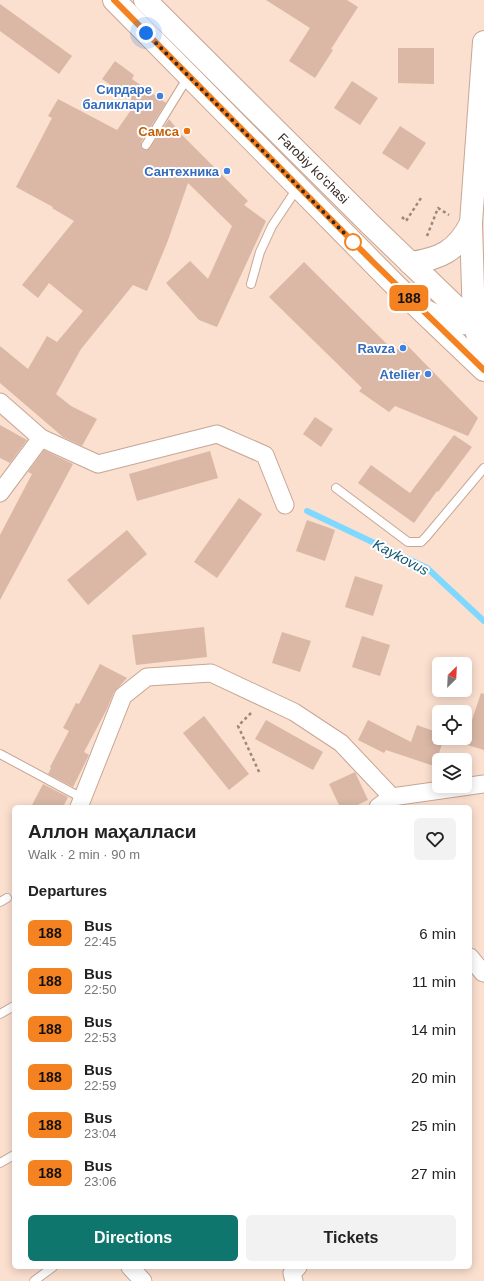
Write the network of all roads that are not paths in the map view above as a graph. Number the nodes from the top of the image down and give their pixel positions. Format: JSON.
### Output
{"nodes":[{"id":1,"x":114,"y":0,"type":"edge"},
{"id":2,"x":145,"y":0,"type":"edge"},
{"id":3,"x":484,"y":42,"type":"edge"},
{"id":4,"x":189,"y":76,"type":"junction"},
{"id":5,"x":146,"y":144,"type":"dead end"},
{"id":6,"x":298,"y":187,"type":"junction"},
{"id":7,"x":461,"y":220,"type":"junction"},
{"id":8,"x":410,"y":263,"type":"junction"},
{"id":9,"x":251,"y":284,"type":"dead end"},
{"id":10,"x":417,"y":306,"type":"junction"},
{"id":11,"x":481,"y":325,"type":"edge"},
{"id":12,"x":484,"y":356,"type":"edge"},
{"id":13,"x":484,"y":370,"type":"edge"},
{"id":14,"x":0,"y":402,"type":"edge"},
{"id":15,"x":40,"y":438,"type":"junction"},
{"id":16,"x":484,"y":468,"type":"edge"},
{"id":17,"x":336,"y":488,"type":"dead end"},
{"id":18,"x":0,"y":493,"type":"edge"},
{"id":19,"x":286,"y":505,"type":"dead end"},
{"id":20,"x":0,"y":754,"type":"edge"},
{"id":21,"x":484,"y":784,"type":"edge"},
{"id":22,"x":392,"y":797,"type":"junction"},
{"id":23,"x":81,"y":802,"type":"edge"},
{"id":24,"x":381,"y":805,"type":"edge"},
{"id":25,"x":472,"y":959,"type":"edge"},
{"id":26,"x":483,"y":973,"type":"dead end"},
{"id":27,"x":12,"y":1007,"type":"edge"},
{"id":28,"x":0,"y":1014,"type":"edge"},
{"id":29,"x":12,"y":1156,"type":"edge"},
{"id":30,"x":0,"y":1163,"type":"edge"},
{"id":31,"x":50,"y":1269,"type":"edge"},
{"id":32,"x":132,"y":1269,"type":"edge"},
{"id":33,"x":296,"y":1269,"type":"edge"},
{"id":34,"x":34,"y":1281,"type":"edge"},
{"id":35,"x":143,"y":1281,"type":"edge"},
{"id":36,"x":294,"y":1281,"type":"edge"}],
"edges":[{"from":1,"to":4,"type":"main road","name":"Farobiy ko'chasi"},
{"from":2,"to":8,"type":"main road","name":"Farobiy ko'chasi"},
{"from":3,"to":7,"type":"main road"},
{"from":4,"to":5,"type":"lane"},
{"from":4,"to":6,"type":"main road","name":"Farobiy ko'chasi"},
{"from":6,"to":9,"type":"lane"},
{"from":6,"to":10,"type":"main road","name":"Farobiy ko'chasi"},
{"from":7,"to":8,"type":"main road"},
{"from":7,"to":11,"type":"main road"},
{"from":8,"to":11,"type":"main road","name":"Farobiy ko'chasi"},
{"from":10,"to":11,"type":"main road"},
{"from":10,"to":13,"type":"main road","name":"Farobiy ko'chasi"},
{"from":11,"to":12,"type":"main road"},
{"from":14,"to":15,"type":"street"},
{"from":15,"to":18,"type":"street"},
{"from":15,"to":19,"type":"street"},
{"from":16,"to":17,"type":"lane"},
{"from":20,"to":23,"type":"lane"},
{"from":21,"to":22,"type":"street"},
{"from":22,"to":23,"type":"street"},
{"from":22,"to":24,"type":"street"},
{"from":25,"to":26,"type":"street"},
{"from":27,"to":28,"type":"lane"},
{"from":29,"to":30,"type":"lane"},
{"from":31,"to":34,"type":"lane"},
{"from":32,"to":35,"type":"street"},
{"from":33,"to":36,"type":"street"}]}
